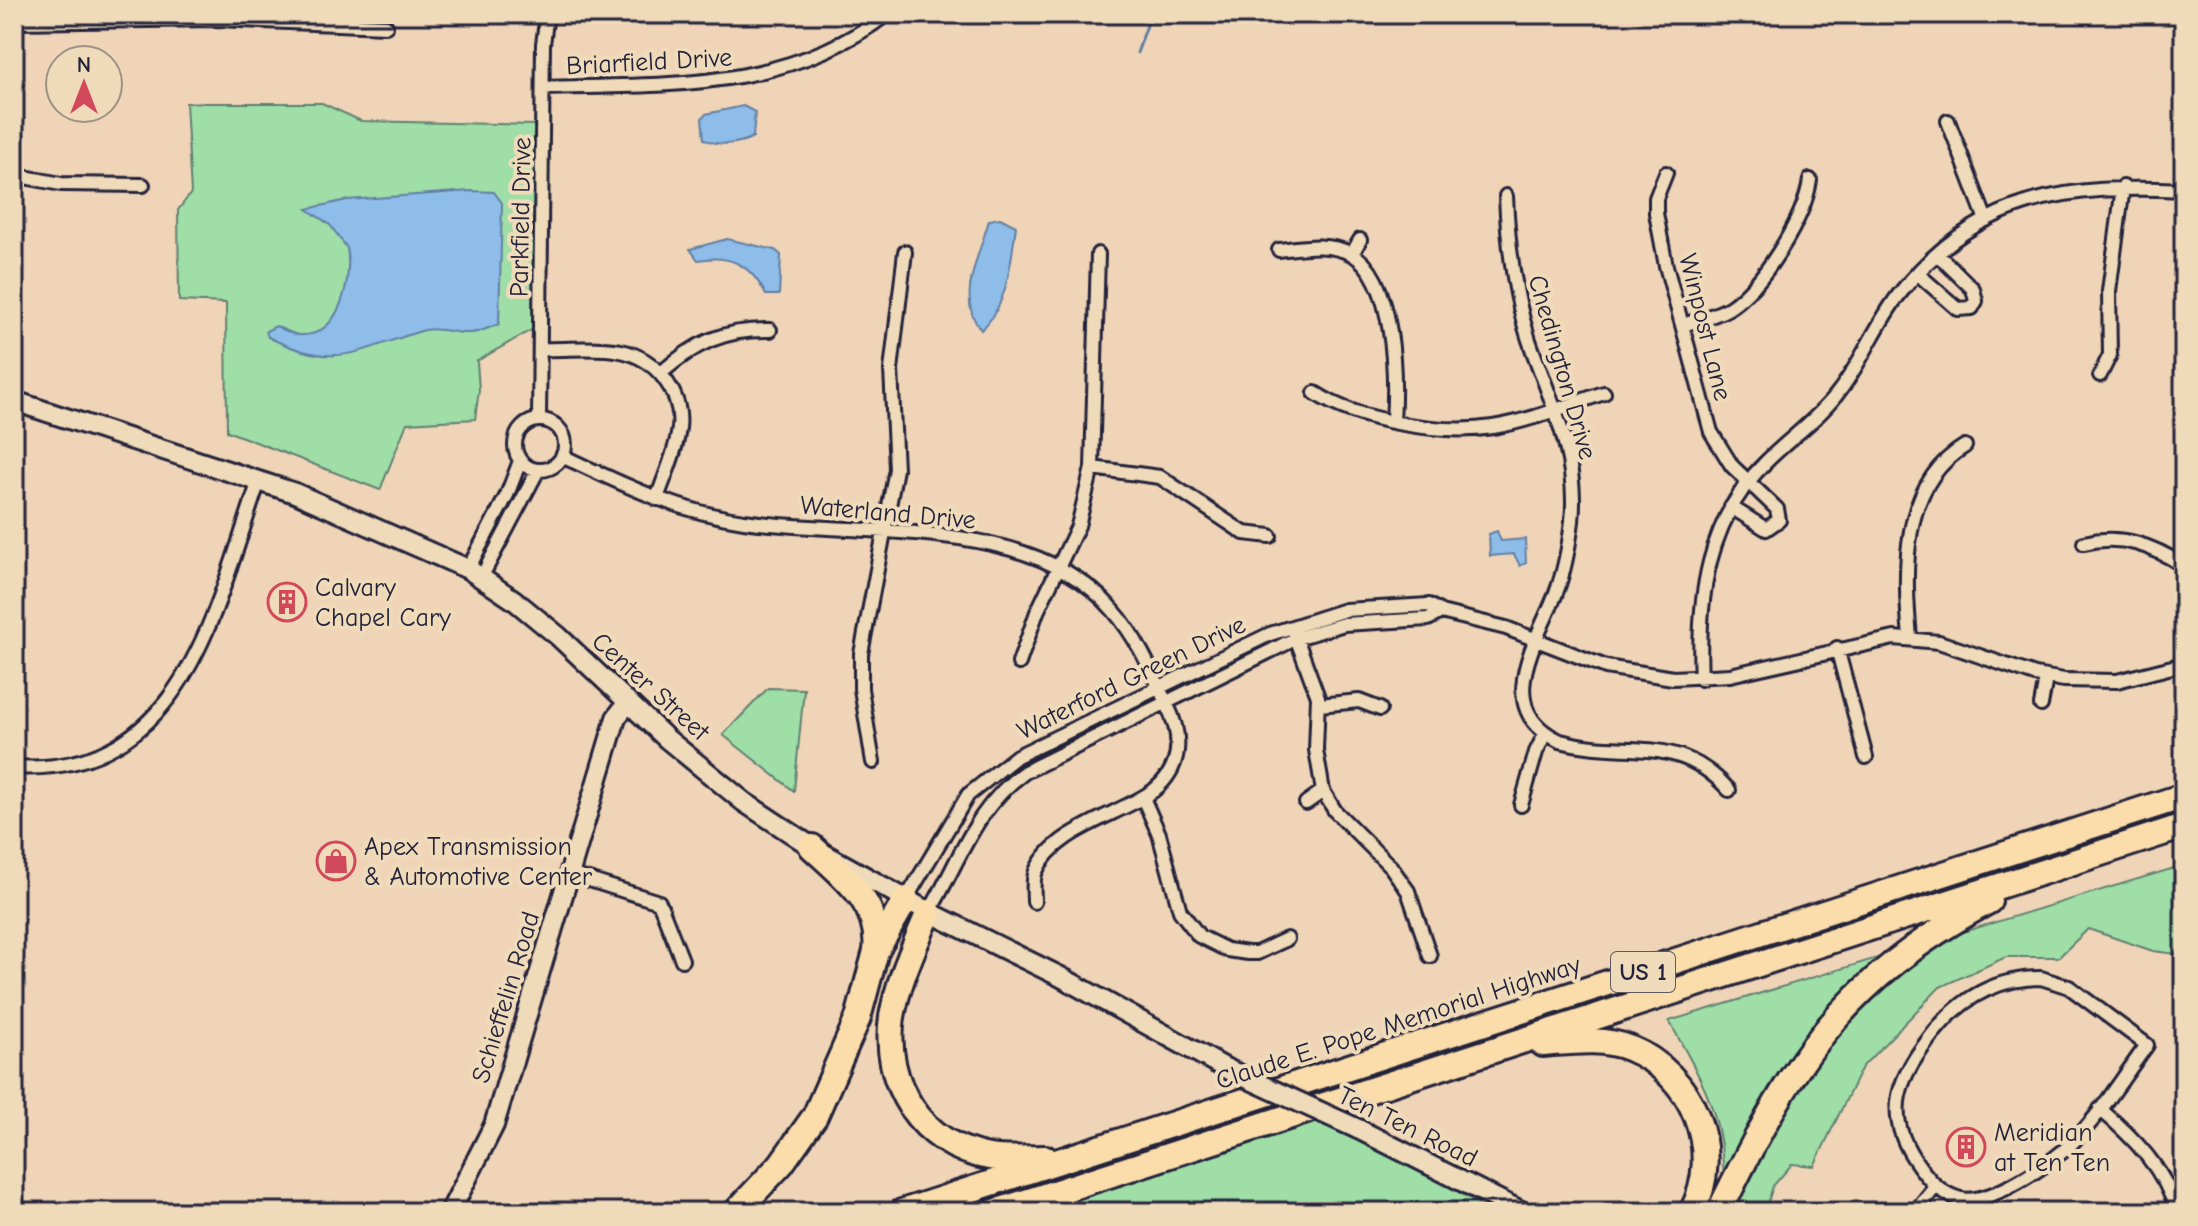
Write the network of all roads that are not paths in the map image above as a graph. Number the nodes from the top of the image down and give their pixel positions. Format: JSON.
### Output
{"nodes":[{"id":1,"x":547,"y":14,"type":"edge"},
{"id":2,"x":887,"y":14,"type":"edge"},
{"id":3,"x":159,"y":17,"type":"edge"},
{"id":4,"x":304,"y":19,"type":"edge"},
{"id":5,"x":14,"y":22,"type":"edge"},
{"id":6,"x":386,"y":26,"type":"dead end"},
{"id":7,"x":543,"y":88,"type":"junction"},
{"id":8,"x":1948,"y":121,"type":"dead end"},
{"id":9,"x":1666,"y":173,"type":"dead end"},
{"id":10,"x":14,"y":175,"type":"edge"},
{"id":11,"x":1810,"y":180,"type":"dead end"},
{"id":12,"x":143,"y":185,"type":"dead end"},
{"id":13,"x":2123,"y":187,"type":"junction"},
{"id":14,"x":2184,"y":190,"type":"edge"},
{"id":15,"x":1506,"y":196,"type":"dead end"},
{"id":16,"x":1986,"y":220,"type":"junction"},
{"id":17,"x":1360,"y":240,"type":"dead end"},
{"id":18,"x":1279,"y":250,"type":"dead end"},
{"id":19,"x":905,"y":252,"type":"dead end"},
{"id":20,"x":1098,"y":254,"type":"dead end"},
{"id":21,"x":1352,"y":254,"type":"junction"},
{"id":22,"x":1938,"y":255,"type":"junction"},
{"id":23,"x":1918,"y":274,"type":"junction"},
{"id":24,"x":1683,"y":325,"type":"junction"},
{"id":25,"x":770,"y":330,"type":"dead end"},
{"id":26,"x":541,"y":349,"type":"junction"},
{"id":27,"x":661,"y":373,"type":"junction"},
{"id":28,"x":2100,"y":375,"type":"dead end"},
{"id":29,"x":1315,"y":393,"type":"dead end"},
{"id":30,"x":1604,"y":393,"type":"dead end"},
{"id":31,"x":14,"y":401,"type":"edge"},
{"id":32,"x":1556,"y":409,"type":"junction"},
{"id":33,"x":539,"y":420,"type":"junction"},
{"id":34,"x":1393,"y":421,"type":"junction"},
{"id":35,"x":1965,"y":446,"type":"dead end"},
{"id":36,"x":562,"y":456,"type":"junction"},
{"id":37,"x":520,"y":461,"type":"junction"},
{"id":38,"x":1092,"y":468,"type":"junction"},
{"id":39,"x":538,"y":470,"type":"junction"},
{"id":40,"x":1749,"y":480,"type":"junction"},
{"id":41,"x":259,"y":481,"type":"junction"},
{"id":42,"x":657,"y":499,"type":"junction"},
{"id":43,"x":1731,"y":507,"type":"junction"},
{"id":44,"x":884,"y":533,"type":"junction"},
{"id":45,"x":1270,"y":536,"type":"dead end"},
{"id":46,"x":2084,"y":543,"type":"dead end"},
{"id":47,"x":2184,"y":566,"type":"edge"},
{"id":48,"x":1059,"y":569,"type":"junction"},
{"id":49,"x":474,"y":574,"type":"junction"},
{"id":50,"x":1441,"y":612,"type":"junction"},
{"id":51,"x":1291,"y":625,"type":"junction"},
{"id":52,"x":1297,"y":638,"type":"junction"},
{"id":53,"x":1910,"y":638,"type":"junction"},
{"id":54,"x":1535,"y":640,"type":"junction"},
{"id":55,"x":1837,"y":648,"type":"junction"},
{"id":56,"x":1019,"y":663,"type":"dead end"},
{"id":57,"x":2184,"y":664,"type":"edge"},
{"id":58,"x":2046,"y":678,"type":"junction"},
{"id":59,"x":1701,"y":679,"type":"junction"},
{"id":60,"x":1159,"y":688,"type":"junction"},
{"id":61,"x":1166,"y":700,"type":"junction"},
{"id":62,"x":628,"y":702,"type":"junction"},
{"id":63,"x":1319,"y":705,"type":"junction"},
{"id":64,"x":2041,"y":705,"type":"dead end"},
{"id":65,"x":1380,"y":709,"type":"dead end"},
{"id":66,"x":1545,"y":734,"type":"junction"},
{"id":67,"x":1866,"y":757,"type":"dead end"},
{"id":68,"x":873,"y":762,"type":"dead end"},
{"id":69,"x":14,"y":767,"type":"edge"},
{"id":70,"x":1729,"y":790,"type":"dead end"},
{"id":71,"x":1323,"y":791,"type":"junction"},
{"id":72,"x":2184,"y":796,"type":"edge"},
{"id":73,"x":1143,"y":798,"type":"junction"},
{"id":74,"x":1306,"y":803,"type":"dead end"},
{"id":75,"x":1521,"y":805,"type":"dead end"},
{"id":76,"x":2184,"y":826,"type":"edge"},
{"id":77,"x":812,"y":847,"type":"junction"},
{"id":78,"x":570,"y":874,"type":"junction"},
{"id":79,"x":2039,"y":874,"type":"junction"},
{"id":80,"x":906,"y":899,"type":"junction"},
{"id":81,"x":1034,"y":902,"type":"dead end"},
{"id":82,"x":929,"y":912,"type":"junction"},
{"id":83,"x":1287,"y":939,"type":"dead end"},
{"id":84,"x":876,"y":951,"type":"junction"},
{"id":85,"x":1430,"y":956,"type":"dead end"},
{"id":86,"x":682,"y":960,"type":"dead end"},
{"id":87,"x":1509,"y":1046,"type":"junction"},
{"id":88,"x":1227,"y":1069,"type":"joint"},
{"id":89,"x":2100,"y":1109,"type":"junction"},
{"id":90,"x":1069,"y":1157,"type":"junction"},
{"id":91,"x":1935,"y":1187,"type":"junction"},
{"id":92,"x":450,"y":1212,"type":"edge"},
{"id":93,"x":736,"y":1212,"type":"edge"},
{"id":94,"x":902,"y":1212,"type":"edge"},
{"id":95,"x":995,"y":1212,"type":"edge"},
{"id":96,"x":1523,"y":1212,"type":"edge"},
{"id":97,"x":1692,"y":1212,"type":"edge"},
{"id":98,"x":1719,"y":1212,"type":"edge"},
{"id":99,"x":1915,"y":1212,"type":"edge"},
{"id":100,"x":2177,"y":1212,"type":"edge"}],
"edges":[{"from":1,"to":7,"type":"street","name":"Parkfield Drive"},
{"from":2,"to":7,"type":"street","name":"Briarfield Drive"},
{"from":3,"to":4,"type":"street"},
{"from":3,"to":5,"type":"street"},
{"from":4,"to":6,"type":"street"},
{"from":7,"to":26,"type":"street","name":"Parkfield Drive"},
{"from":8,"to":16,"type":"street"},
{"from":9,"to":24,"type":"street","name":"Winpost Lane"},
{"from":10,"to":12,"type":"street"},
{"from":11,"to":24,"type":"street"},
{"from":13,"to":14,"type":"street"},
{"from":13,"to":16,"type":"street"},
{"from":13,"to":28,"type":"street"},
{"from":15,"to":32,"type":"street","name":"Chedington Drive"},
{"from":16,"to":22,"type":"street"},
{"from":17,"to":21,"type":"street"},
{"from":18,"to":21,"type":"street"},
{"from":19,"to":44,"type":"street"},
{"from":20,"to":38,"type":"street"},
{"from":21,"to":34,"type":"street"},
{"from":22,"to":23,"type":"street"},
{"from":22,"to":23,"type":"street"},
{"from":23,"to":40,"type":"street"},
{"from":24,"to":40,"type":"street","name":"Winpost Lane"},
{"from":25,"to":27,"type":"street"},
{"from":26,"to":27,"type":"street"},
{"from":26,"to":33,"type":"street","name":"Parkfield Drive"},
{"from":27,"to":42,"type":"street"},
{"from":29,"to":34,"type":"street"},
{"from":30,"to":32,"type":"street"},
{"from":31,"to":41,"type":"main road","name":"Center Street"},
{"from":32,"to":34,"type":"street"},
{"from":32,"to":54,"type":"street","name":"Chedington Drive"},
{"from":33,"to":36,"type":"street"},
{"from":33,"to":37,"type":"street"},
{"from":35,"to":53,"type":"street"},
{"from":36,"to":39,"type":"street"},
{"from":36,"to":42,"type":"street","name":"Waterland Drive"},
{"from":37,"to":39,"type":"street"},
{"from":37,"to":49,"type":"street"},
{"from":38,"to":45,"type":"street"},
{"from":38,"to":48,"type":"street"},
{"from":39,"to":49,"type":"street"},
{"from":40,"to":43,"type":"street"},
{"from":40,"to":43,"type":"street","name":"Winpost Lane"},
{"from":41,"to":49,"type":"main road","name":"Center Street"},
{"from":41,"to":69,"type":"street"},
{"from":42,"to":44,"type":"street","name":"Waterland Drive"},
{"from":43,"to":59,"type":"street"},
{"from":44,"to":48,"type":"street","name":"Waterland Drive"},
{"from":44,"to":68,"type":"street"},
{"from":46,"to":47,"type":"street"},
{"from":48,"to":56,"type":"street"},
{"from":48,"to":60,"type":"street","name":"Waterland Drive"},
{"from":49,"to":62,"type":"main road","name":"Center Street"},
{"from":50,"to":51,"type":"street","name":"Waterford Green Drive"},
{"from":50,"to":52,"type":"street","name":"Waterford Green Drive"},
{"from":50,"to":54,"type":"street","name":"Waterford Green Drive"},
{"from":51,"to":52,"type":"street"},
{"from":51,"to":60,"type":"street","name":"Waterford Green Drive"},
{"from":52,"to":61,"type":"street","name":"Waterford Green Drive"},
{"from":52,"to":63,"type":"street"},
{"from":53,"to":55,"type":"street","name":"Waterford Green Drive"},
{"from":53,"to":58,"type":"street","name":"Waterford Green Drive"},
{"from":54,"to":59,"type":"street","name":"Waterford Green Drive"},
{"from":54,"to":66,"type":"street","name":"Chedington Drive"},
{"from":55,"to":59,"type":"street","name":"Waterford Green Drive"},
{"from":55,"to":67,"type":"street"},
{"from":57,"to":58,"type":"street","name":"Waterford Green Drive"},
{"from":58,"to":64,"type":"street"},
{"from":60,"to":61,"type":"street","name":"Waterland Drive"},
{"from":60,"to":80,"type":"street","name":"Waterford Green Drive"},
{"from":61,"to":73,"type":"street","name":"Waterland Drive"},
{"from":61,"to":82,"type":"street","name":"Waterford Green Drive"},
{"from":62,"to":77,"type":"main road","name":"Center Street"},
{"from":62,"to":78,"type":"main road","name":"Schieffelin Road"},
{"from":63,"to":65,"type":"street"},
{"from":63,"to":71,"type":"street"},
{"from":66,"to":70,"type":"street"},
{"from":66,"to":75,"type":"street"},
{"from":71,"to":74,"type":"street"},
{"from":71,"to":85,"type":"street"},
{"from":72,"to":90,"type":"highway","name":"Claude E. Pope Memorial Highway","number":"US 1"},
{"from":73,"to":81,"type":"street","name":"Waterland Drive"},
{"from":73,"to":83,"type":"street"},
{"from":76,"to":79,"type":"highway","number":"US 1"},
{"from":77,"to":80,"type":"main road","name":"Center Street"},
{"from":77,"to":84,"type":"highway"},
{"from":78,"to":86,"type":"street"},
{"from":78,"to":92,"type":"main road","name":"Schieffelin Road"},
{"from":79,"to":87,"type":"highway","number":"US 1"},
{"from":79,"to":98,"type":"highway"},
{"from":80,"to":82,"type":"main road","name":"Center Street"},
{"from":80,"to":84,"type":"highway"},
{"from":82,"to":88,"type":"main road","name":"Center Street"},
{"from":82,"to":90,"type":"highway"},
{"from":84,"to":93,"type":"highway"},
{"from":87,"to":95,"type":"highway","number":"US 1"},
{"from":87,"to":97,"type":"highway"},
{"from":88,"to":96,"type":"main road","name":"Ten Ten Road","bridge":true},
{"from":89,"to":91,"type":"street"},
{"from":89,"to":91,"type":"street"},
{"from":89,"to":100,"type":"street"},
{"from":90,"to":94,"type":"highway","name":"Claude E. Pope Memorial Highway","number":"US 1"},
{"from":91,"to":99,"type":"street"}]}
